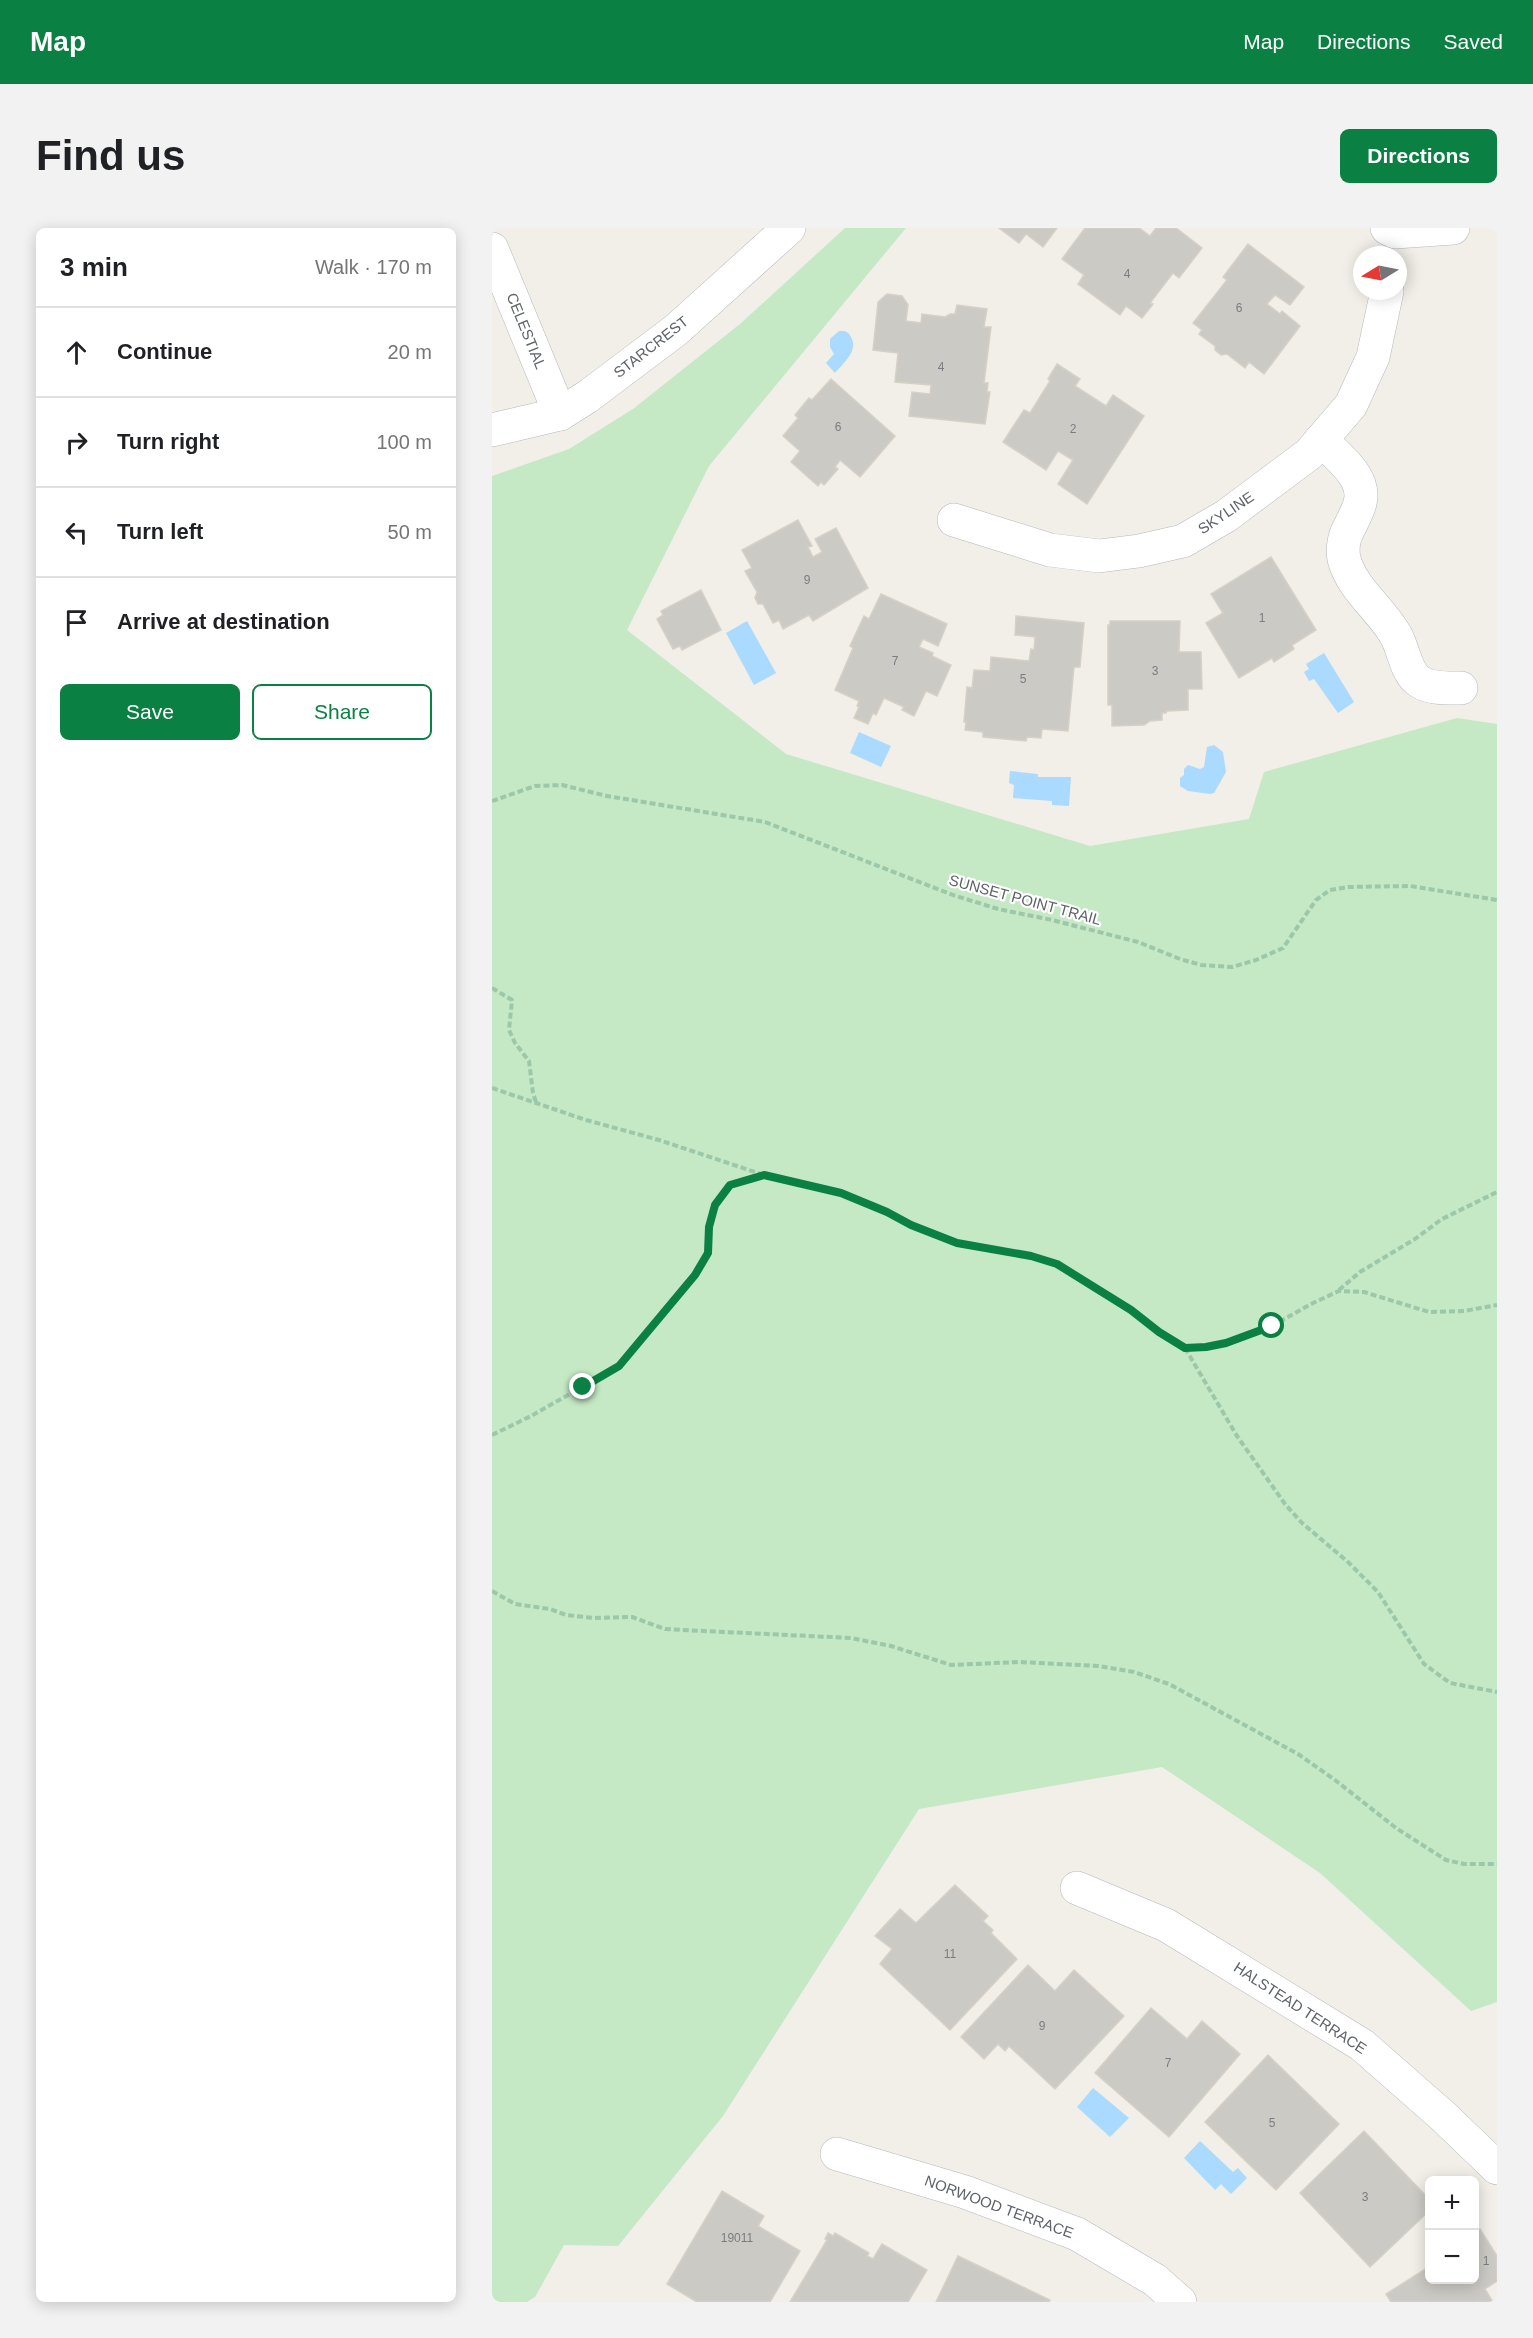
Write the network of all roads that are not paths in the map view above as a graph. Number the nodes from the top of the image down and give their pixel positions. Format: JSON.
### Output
{"nodes":[{"id":1,"x":789,"y":228,"type":"edge"},
{"id":2,"x":1453,"y":228,"type":"edge"},
{"id":3,"x":1391,"y":238,"type":"edge"},
{"id":4,"x":492,"y":249,"type":"edge"},
{"id":5,"x":1385,"y":300,"type":"edge"},
{"id":6,"x":560,"y":414,"type":"junction"},
{"id":7,"x":492,"y":430,"type":"edge"},
{"id":8,"x":1321,"y":440,"type":"junction"},
{"id":9,"x":954,"y":519,"type":"dead end"},
{"id":10,"x":1461,"y":688,"type":"dead end"},
{"id":11,"x":1077,"y":1888,"type":"dead end"},
{"id":12,"x":837,"y":2154,"type":"dead end"},
{"id":13,"x":1497,"y":2168,"type":"edge"},
{"id":14,"x":1180,"y":2302,"type":"edge"}],
"edges":[{"from":1,"to":6,"type":"street","name":"STARCREST"},
{"from":2,"to":3,"type":"street"},
{"from":4,"to":6,"type":"street","name":"CELESTIAL"},
{"from":5,"to":8,"type":"street","name":"SKYLINE"},
{"from":6,"to":7,"type":"street","name":"STARCREST"},
{"from":8,"to":9,"type":"street","name":"SKYLINE"},
{"from":8,"to":10,"type":"street"},
{"from":11,"to":13,"type":"street","name":"HALSTEAD TERRACE"},
{"from":12,"to":14,"type":"street","name":"NORWOOD TERRACE"}]}
